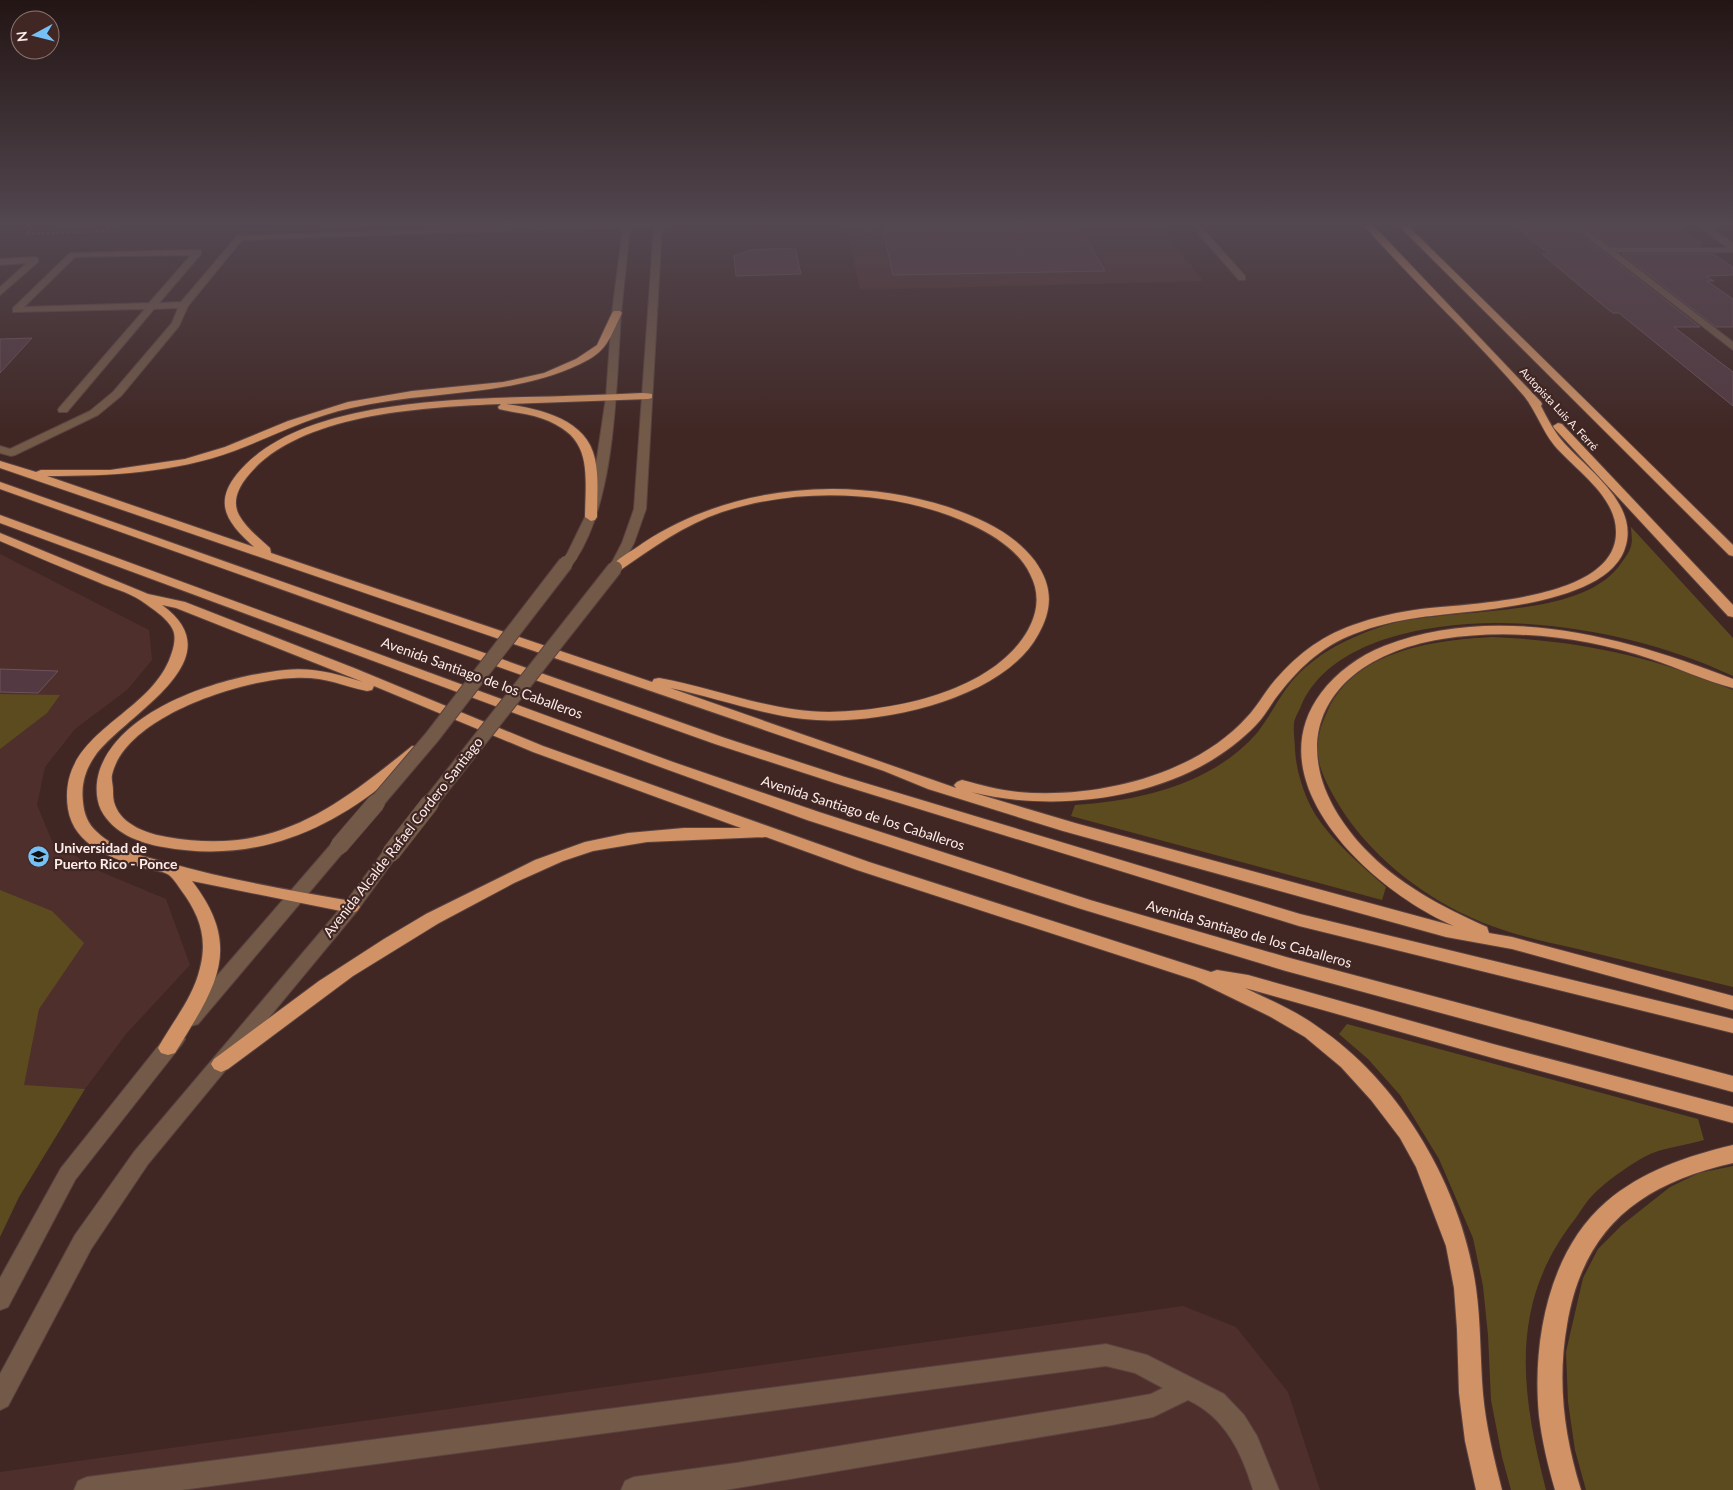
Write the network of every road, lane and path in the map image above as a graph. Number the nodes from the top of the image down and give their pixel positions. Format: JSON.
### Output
{"nodes":[{"id":1,"x":34,"y":293,"type":"edge"},
{"id":2,"x":163,"y":293,"type":"edge"},
{"id":3,"x":194,"y":293,"type":"edge"},
{"id":4,"x":619,"y":293,"type":"edge"},
{"id":5,"x":654,"y":293,"type":"edge"},
{"id":6,"x":1431,"y":293,"type":"edge"},
{"id":7,"x":1469,"y":293,"type":"edge"},
{"id":8,"x":1663,"y":293,"type":"edge"},
{"id":9,"x":184,"y":305,"type":"junction"},
{"id":10,"x":151,"y":306,"type":"junction"},
{"id":11,"x":617,"y":313,"type":"junction"},
{"id":12,"x":1733,"y":346,"type":"edge"},
{"id":13,"x":648,"y":396,"type":"junction"},
{"id":14,"x":611,"y":398,"type":"junction"},
{"id":15,"x":1531,"y":398,"type":"junction"},
{"id":16,"x":467,"y":403,"type":"junction"},
{"id":17,"x":63,"y":410,"type":"dead end"},
{"id":18,"x":0,"y":450,"type":"edge"},
{"id":19,"x":0,"y":464,"type":"edge"},
{"id":20,"x":26,"y":472,"type":"junction"},
{"id":21,"x":0,"y":485,"type":"edge"},
{"id":22,"x":591,"y":517,"type":"junction"},
{"id":23,"x":0,"y":519,"type":"edge"},
{"id":24,"x":1704,"y":524,"type":"junction"},
{"id":25,"x":0,"y":537,"type":"edge"},
{"id":26,"x":1733,"y":539,"type":"edge"},
{"id":27,"x":1733,"y":552,"type":"edge"},
{"id":28,"x":271,"y":556,"type":"junction"},
{"id":29,"x":615,"y":568,"type":"junction"},
{"id":30,"x":144,"y":598,"type":"junction"},
{"id":31,"x":1733,"y":613,"type":"edge"},
{"id":32,"x":621,"y":676,"type":"junction"},
{"id":33,"x":1733,"y":684,"type":"edge"},
{"id":34,"x":409,"y":696,"type":"junction"},
{"id":35,"x":432,"y":737,"type":"junction"},
{"id":36,"x":889,"y":768,"type":"junction"},
{"id":37,"x":771,"y":833,"type":"junction"},
{"id":38,"x":175,"y":871,"type":"junction"},
{"id":39,"x":294,"y":897,"type":"junction"},
{"id":40,"x":351,"y":907,"type":"junction"},
{"id":41,"x":1512,"y":943,"type":"junction"},
{"id":42,"x":1201,"y":975,"type":"junction"},
{"id":43,"x":1733,"y":1003,"type":"edge"},
{"id":44,"x":1733,"y":1026,"type":"edge"},
{"id":45,"x":168,"y":1048,"type":"junction"},
{"id":46,"x":221,"y":1064,"type":"junction"},
{"id":47,"x":1733,"y":1084,"type":"edge"},
{"id":48,"x":1733,"y":1115,"type":"edge"},
{"id":49,"x":1733,"y":1154,"type":"edge"},
{"id":50,"x":0,"y":1300,"type":"edge"},
{"id":51,"x":1188,"y":1388,"type":"junction"},
{"id":52,"x":0,"y":1398,"type":"edge"},
{"id":53,"x":736,"y":1483,"type":"edge"},
{"id":54,"x":87,"y":1490,"type":"edge"},
{"id":55,"x":634,"y":1490,"type":"edge"},
{"id":56,"x":1266,"y":1490,"type":"edge"},
{"id":57,"x":1488,"y":1490,"type":"edge"},
{"id":58,"x":1568,"y":1490,"type":"edge"}],
"edges":[{"from":1,"to":10,"type":"street"},
{"from":2,"to":10,"type":"street"},
{"from":3,"to":9,"type":"street"},
{"from":4,"to":11,"type":"street"},
{"from":5,"to":13,"type":"street","name":"Avenida Alcalde Rafael Cordero Santiago"},
{"from":6,"to":15,"type":"highway","name":"Autopista Luis A. Ferré"},
{"from":7,"to":24,"type":"highway","name":"Autopista Luis A. Ferré"},
{"from":8,"to":12,"type":"street"},
{"from":9,"to":10,"type":"street"},
{"from":9,"to":18,"type":"street"},
{"from":10,"to":17,"type":"street"},
{"from":11,"to":14,"type":"street"},
{"from":11,"to":20,"type":"highway"},
{"from":13,"to":14,"type":"highway"},
{"from":13,"to":29,"type":"street","name":"Avenida Alcalde Rafael Cordero Santiago"},
{"from":14,"to":16,"type":"highway"},
{"from":14,"to":22,"type":"street"},
{"from":15,"to":31,"type":"highway","name":"Autopista Luis A. Ferré"},
{"from":15,"to":36,"type":"highway"},
{"from":16,"to":22,"type":"highway"},
{"from":16,"to":28,"type":"highway"},
{"from":19,"to":20,"type":"highway"},
{"from":20,"to":28,"type":"highway"},
{"from":21,"to":44,"type":"highway","name":"Avenida Santiago de los Caballeros"},
{"from":22,"to":35,"type":"street","bridge":true},
{"from":23,"to":47,"type":"highway","name":"Avenida Santiago de los Caballeros"},
{"from":24,"to":26,"type":"highway"},
{"from":24,"to":27,"type":"highway","name":"Autopista Luis A. Ferré"},
{"from":25,"to":30,"type":"highway"},
{"from":28,"to":32,"type":"highway"},
{"from":29,"to":32,"type":"highway"},
{"from":29,"to":40,"type":"street","name":"Avenida Alcalde Rafael Cordero Santiago","bridge":true},
{"from":30,"to":34,"type":"highway"},
{"from":30,"to":38,"type":"highway"},
{"from":32,"to":36,"type":"highway"},
{"from":33,"to":41,"type":"highway"},
{"from":34,"to":35,"type":"highway","bridge":true},
{"from":34,"to":37,"type":"highway"},
{"from":35,"to":39,"type":"street","bridge":true},
{"from":36,"to":41,"type":"highway"},
{"from":37,"to":42,"type":"highway"},
{"from":37,"to":46,"type":"highway"},
{"from":38,"to":39,"type":"highway"},
{"from":38,"to":45,"type":"highway"},
{"from":39,"to":40,"type":"highway"},
{"from":39,"to":45,"type":"street"},
{"from":40,"to":46,"type":"street","name":"Avenida Alcalde Rafael Cordero Santiago"},
{"from":41,"to":43,"type":"highway"},
{"from":42,"to":48,"type":"highway"},
{"from":42,"to":57,"type":"highway"},
{"from":45,"to":50,"type":"street"},
{"from":46,"to":52,"type":"street","name":"Avenida Alcalde Rafael Cordero Santiago"},
{"from":49,"to":58,"type":"highway"},
{"from":51,"to":53,"type":"street"},
{"from":51,"to":54,"type":"street"},
{"from":51,"to":56,"type":"street"},
{"from":53,"to":55,"type":"street"}]}
